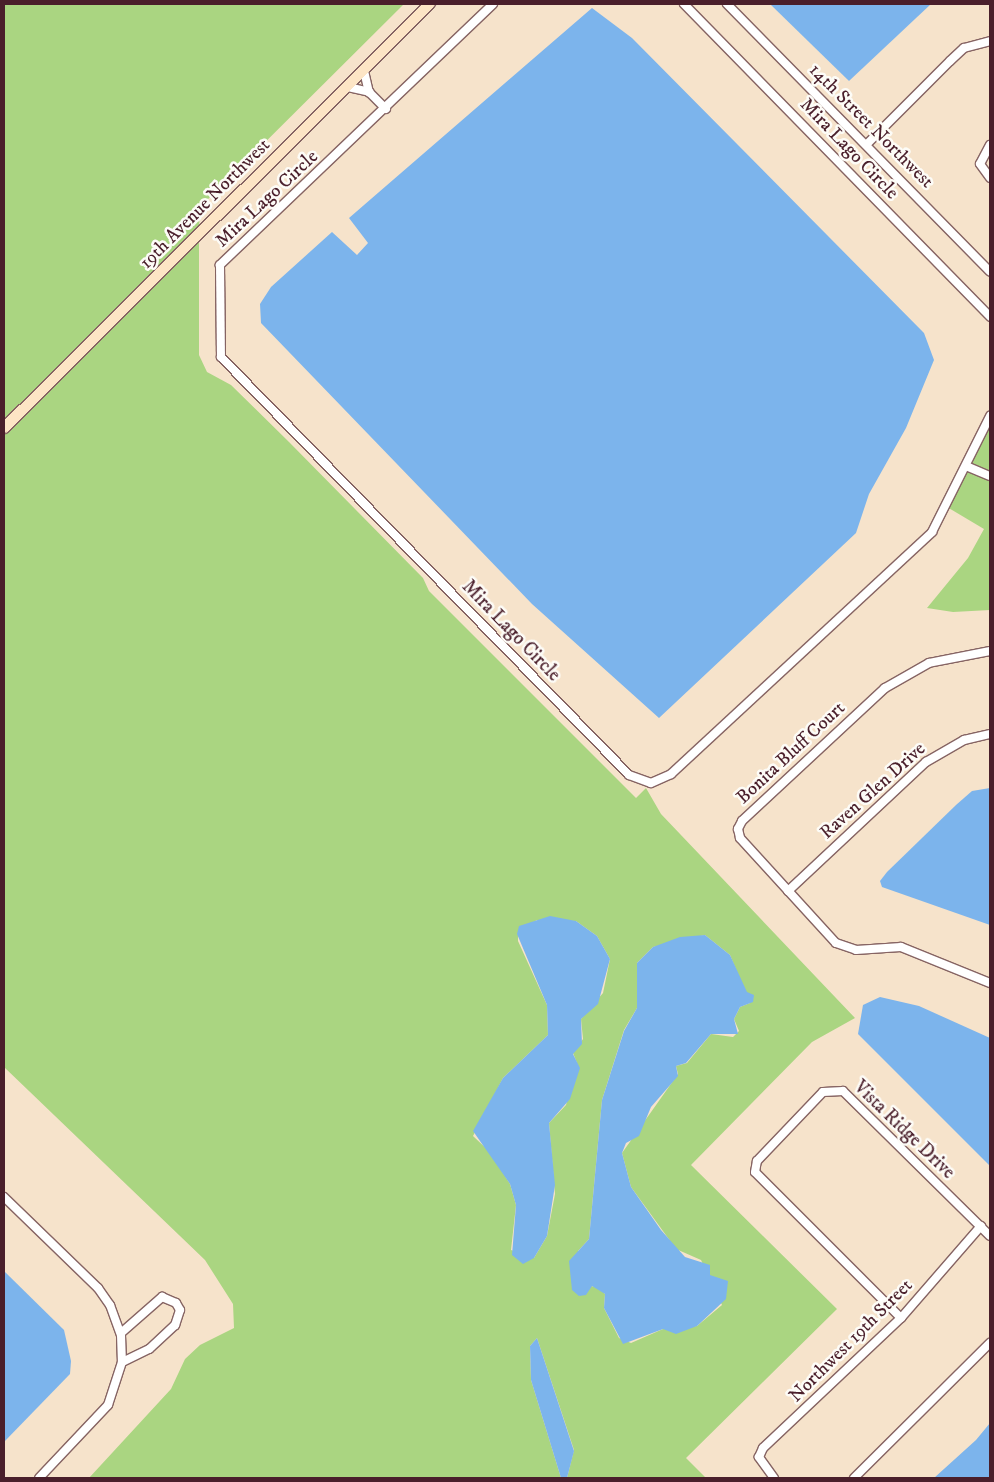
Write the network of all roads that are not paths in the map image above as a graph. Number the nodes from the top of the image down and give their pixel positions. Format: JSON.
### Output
{"nodes":[{"id":1,"x":430,"y":4,"type":"edge"},
{"id":2,"x":493,"y":4,"type":"edge"},
{"id":3,"x":684,"y":4,"type":"edge"},
{"id":4,"x":728,"y":4,"type":"edge"},
{"id":5,"x":990,"y":41,"type":"edge"},
{"id":6,"x":364,"y":72,"type":"junction"},
{"id":7,"x":348,"y":87,"type":"junction"},
{"id":8,"x":370,"y":92,"type":"junction"},
{"id":9,"x":386,"y":109,"type":"junction"},
{"id":10,"x":867,"y":144,"type":"junction"},
{"id":11,"x":990,"y":145,"type":"edge"},
{"id":12,"x":990,"y":178,"type":"edge"},
{"id":13,"x":990,"y":272,"type":"edge"},
{"id":14,"x":990,"y":317,"type":"edge"},
{"id":15,"x":990,"y":416,"type":"edge"},
{"id":16,"x":4,"y":428,"type":"edge"},
{"id":17,"x":966,"y":466,"type":"junction"},
{"id":18,"x":990,"y":476,"type":"edge"},
{"id":19,"x":990,"y":651,"type":"edge"},
{"id":20,"x":990,"y":734,"type":"edge"},
{"id":21,"x":788,"y":891,"type":"junction"},
{"id":22,"x":990,"y":983,"type":"edge"},
{"id":23,"x":4,"y":1196,"type":"edge"},
{"id":24,"x":980,"y":1226,"type":"junction"},
{"id":25,"x":990,"y":1236,"type":"edge"},
{"id":26,"x":901,"y":1318,"type":"junction"},
{"id":27,"x":121,"y":1333,"type":"junction"},
{"id":28,"x":990,"y":1343,"type":"edge"},
{"id":29,"x":122,"y":1362,"type":"junction"},
{"id":30,"x":39,"y":1478,"type":"edge"},
{"id":31,"x":774,"y":1478,"type":"edge"},
{"id":32,"x":854,"y":1478,"type":"edge"}],
"edges":[{"from":1,"to":6,"type":"street","name":"19th Avenue Northwest"},
{"from":2,"to":9,"type":"street","name":"Mira Lago Circle"},
{"from":3,"to":14,"type":"street","name":"Mira Lago Circle"},
{"from":4,"to":10,"type":"street","name":"14th Street Northwest"},
{"from":5,"to":10,"type":"street"},
{"from":6,"to":7,"type":"street","name":"19th Avenue Northwest"},
{"from":6,"to":8,"type":"street"},
{"from":7,"to":8,"type":"street"},
{"from":7,"to":16,"type":"street","name":"19th Avenue Northwest"},
{"from":8,"to":9,"type":"street"},
{"from":9,"to":17,"type":"street","name":"Mira Lago Circle"},
{"from":10,"to":13,"type":"street","name":"14th Street Northwest"},
{"from":11,"to":12,"type":"street"},
{"from":15,"to":17,"type":"street","name":"Mira Lago Circle"},
{"from":17,"to":18,"type":"street"},
{"from":19,"to":21,"type":"street","name":"Bonita Bluff Court"},
{"from":20,"to":21,"type":"street","name":"Raven Glen Drive"},
{"from":21,"to":22,"type":"street","name":"Bonita Bluff Court"},
{"from":23,"to":27,"type":"street"},
{"from":24,"to":25,"type":"street","name":"Vista Ridge Drive"},
{"from":24,"to":26,"type":"street","name":"Northwest 19th Street"},
{"from":24,"to":26,"type":"street","name":"Vista Ridge Drive"},
{"from":26,"to":31,"type":"street","name":"Northwest 19th Street"},
{"from":27,"to":29,"type":"street"},
{"from":27,"to":29,"type":"street"},
{"from":28,"to":32,"type":"street"},
{"from":29,"to":30,"type":"street"}]}
